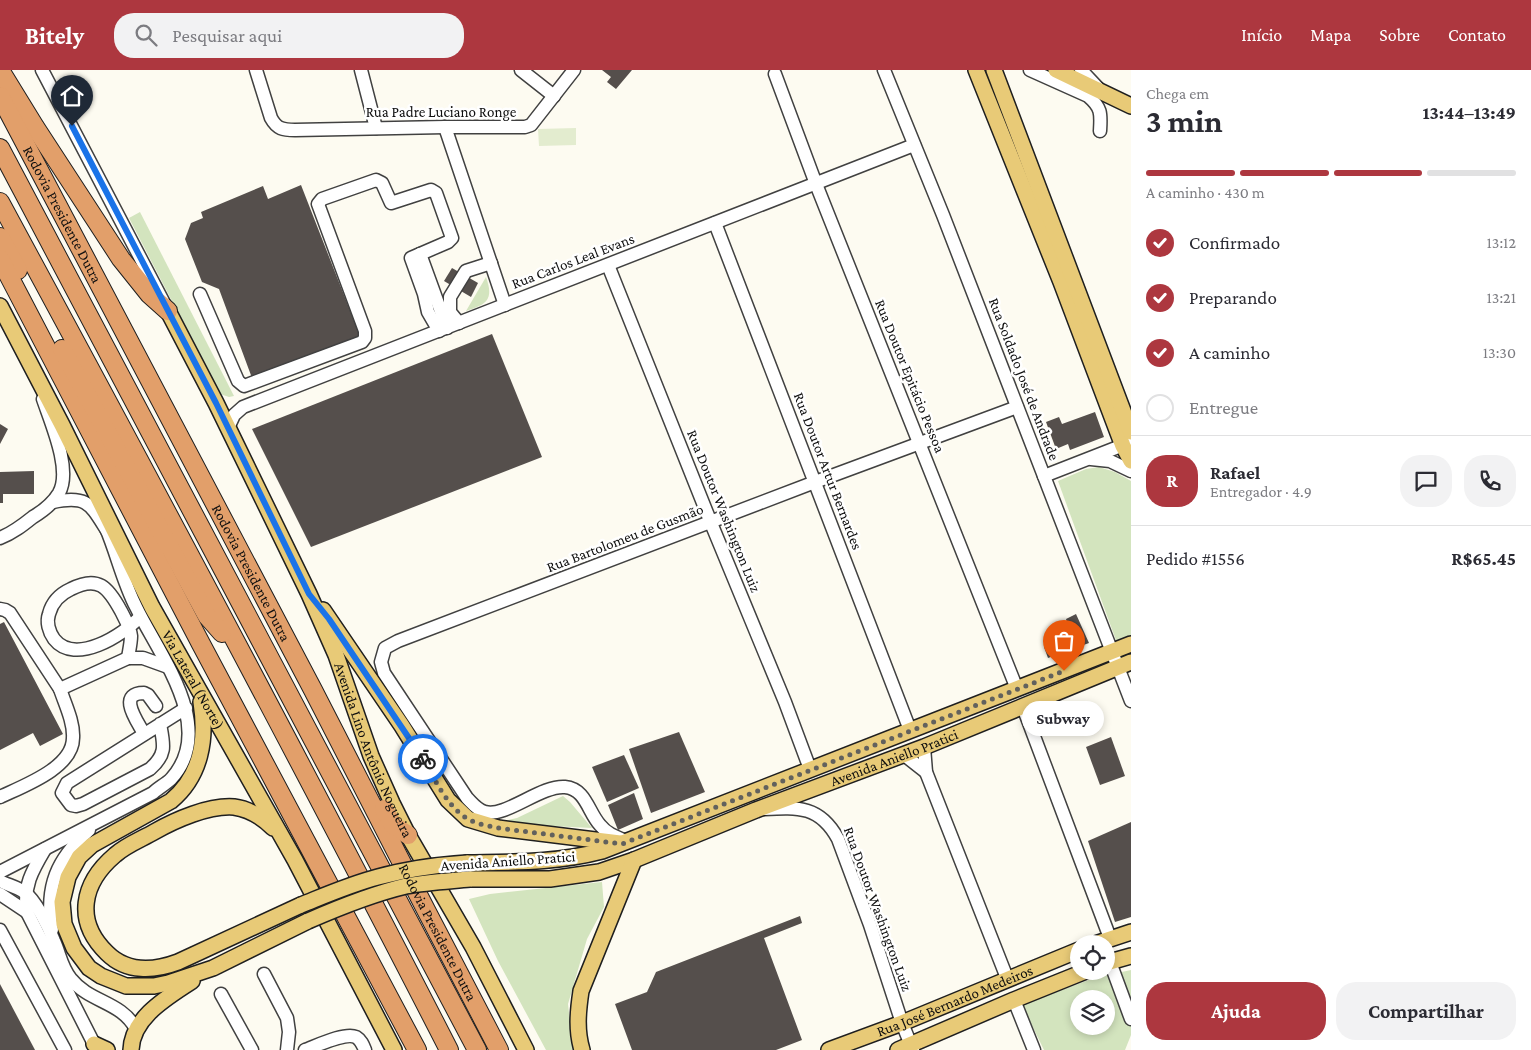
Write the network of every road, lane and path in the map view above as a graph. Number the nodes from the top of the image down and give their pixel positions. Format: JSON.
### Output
{"nodes":[{"id":1,"x":0,"y":70,"type":"edge"},
{"id":2,"x":42,"y":70,"type":"edge"},
{"id":3,"x":256,"y":70,"type":"edge"},
{"id":4,"x":361,"y":70,"type":"edge"},
{"id":5,"x":521,"y":70,"type":"edge"},
{"id":6,"x":574,"y":70,"type":"edge"},
{"id":7,"x":884,"y":70,"type":"edge"},
{"id":8,"x":976,"y":70,"type":"edge"},
{"id":9,"x":994,"y":70,"type":"edge"},
{"id":10,"x":1030,"y":70,"type":"edge"},
{"id":11,"x":1056,"y":70,"type":"edge"},
{"id":12,"x":1081,"y":70,"type":"edge"},
{"id":13,"x":775,"y":74,"type":"dead end"},
{"id":14,"x":1108,"y":95,"type":"junction"},
{"id":15,"x":0,"y":96,"type":"edge"},
{"id":16,"x":554,"y":96,"type":"junction"},
{"id":17,"x":1131,"y":106,"type":"edge"},
{"id":18,"x":1101,"y":112,"type":"junction"},
{"id":19,"x":445,"y":127,"type":"junction"},
{"id":20,"x":376,"y":128,"type":"junction"},
{"id":21,"x":1100,"y":131,"type":"dead end"},
{"id":22,"x":914,"y":145,"type":"junction"},
{"id":23,"x":0,"y":148,"type":"edge"},
{"id":24,"x":816,"y":184,"type":"junction"},
{"id":25,"x":0,"y":202,"type":"edge"},
{"id":26,"x":715,"y":223,"type":"junction"},
{"id":27,"x":0,"y":237,"type":"edge"},
{"id":28,"x":415,"y":256,"type":"junction"},
{"id":29,"x":0,"y":259,"type":"edge"},
{"id":30,"x":491,"y":263,"type":"junction"},
{"id":31,"x":608,"y":265,"type":"junction"},
{"id":32,"x":200,"y":294,"type":"dead end"},
{"id":33,"x":505,"y":305,"type":"junction"},
{"id":34,"x":0,"y":306,"type":"edge"},
{"id":35,"x":168,"y":311,"type":"junction"},
{"id":36,"x":428,"y":312,"type":"junction"},
{"id":37,"x":460,"y":323,"type":"junction"},
{"id":38,"x":443,"y":330,"type":"junction"},
{"id":39,"x":424,"y":337,"type":"junction"},
{"id":40,"x":31,"y":366,"type":"junction"},
{"id":41,"x":216,"y":403,"type":"junction"},
{"id":42,"x":243,"y":407,"type":"junction"},
{"id":43,"x":1017,"y":407,"type":"junction"},
{"id":44,"x":62,"y":425,"type":"junction"},
{"id":45,"x":228,"y":428,"type":"junction"},
{"id":46,"x":1131,"y":432,"type":"edge"},
{"id":47,"x":919,"y":443,"type":"junction"},
{"id":48,"x":1127,"y":444,"type":"edge"},
{"id":49,"x":1089,"y":458,"type":"junction"},
{"id":50,"x":1131,"y":461,"type":"edge"},
{"id":51,"x":1131,"y":471,"type":"edge"},
{"id":52,"x":1044,"y":476,"type":"junction"},
{"id":53,"x":814,"y":482,"type":"junction"},
{"id":54,"x":52,"y":502,"type":"junction"},
{"id":55,"x":711,"y":523,"type":"junction"},
{"id":56,"x":108,"y":532,"type":"junction"},
{"id":57,"x":0,"y":538,"type":"edge"},
{"id":58,"x":309,"y":594,"type":"junction"},
{"id":59,"x":0,"y":609,"type":"edge"},
{"id":60,"x":140,"y":617,"type":"junction"},
{"id":61,"x":129,"y":628,"type":"junction"},
{"id":62,"x":1131,"y":644,"type":"edge"},
{"id":63,"x":1111,"y":652,"type":"junction"},
{"id":64,"x":242,"y":655,"type":"junction"},
{"id":65,"x":128,"y":658,"type":"junction"},
{"id":66,"x":1124,"y":665,"type":"edge"},
{"id":67,"x":168,"y":667,"type":"junction"},
{"id":68,"x":60,"y":689,"type":"junction"},
{"id":69,"x":1017,"y":689,"type":"junction"},
{"id":70,"x":199,"y":690,"type":"junction"},
{"id":71,"x":313,"y":690,"type":"junction"},
{"id":72,"x":1131,"y":701,"type":"edge"},
{"id":73,"x":156,"y":706,"type":"dead end"},
{"id":74,"x":1023,"y":707,"type":"junction"},
{"id":75,"x":186,"y":708,"type":"junction"},
{"id":76,"x":160,"y":724,"type":"junction"},
{"id":77,"x":910,"y":730,"type":"junction"},
{"id":78,"x":144,"y":734,"type":"junction"},
{"id":79,"x":924,"y":747,"type":"junction"},
{"id":80,"x":903,"y":754,"type":"junction"},
{"id":81,"x":810,"y":769,"type":"junction"},
{"id":82,"x":926,"y":772,"type":"junction"},
{"id":83,"x":0,"y":797,"type":"edge"},
{"id":84,"x":756,"y":810,"type":"junction"},
{"id":85,"x":102,"y":818,"type":"junction"},
{"id":86,"x":408,"y":836,"type":"junction"},
{"id":87,"x":624,"y":843,"type":"junction"},
{"id":88,"x":47,"y":847,"type":"junction"},
{"id":89,"x":295,"y":860,"type":"junction"},
{"id":90,"x":634,"y":860,"type":"junction"},
{"id":91,"x":0,"y":872,"type":"edge"},
{"id":92,"x":0,"y":881,"type":"edge"},
{"id":93,"x":25,"y":893,"type":"junction"},
{"id":94,"x":0,"y":895,"type":"edge"},
{"id":95,"x":27,"y":912,"type":"junction"},
{"id":96,"x":0,"y":930,"type":"edge"},
{"id":97,"x":1131,"y":932,"type":"edge"},
{"id":98,"x":1109,"y":935,"type":"edge"},
{"id":99,"x":390,"y":936,"type":"junction"},
{"id":100,"x":1115,"y":937,"type":"edge"},
{"id":101,"x":54,"y":941,"type":"junction"},
{"id":102,"x":1070,"y":954,"type":"edge"},
{"id":103,"x":1131,"y":956,"type":"edge"},
{"id":104,"x":1115,"y":961,"type":"edge"},
{"id":105,"x":213,"y":968,"type":"junction"},
{"id":106,"x":264,"y":974,"type":"dead end"},
{"id":107,"x":1070,"y":977,"type":"edge"},
{"id":108,"x":1007,"y":978,"type":"junction"},
{"id":109,"x":1115,"y":980,"type":"edge"},
{"id":110,"x":221,"y":994,"type":"dead end"},
{"id":111,"x":1014,"y":1000,"type":"junction"},
{"id":112,"x":1131,"y":1019,"type":"edge"},
{"id":113,"x":902,"y":1023,"type":"junction"},
{"id":114,"x":136,"y":1029,"type":"junction"},
{"id":115,"x":100,"y":1048,"type":"edge"},
{"id":116,"x":907,"y":1048,"type":"edge"},
{"id":117,"x":127,"y":1049,"type":"edge"},
{"id":118,"x":65,"y":1050,"type":"edge"},
{"id":119,"x":252,"y":1050,"type":"edge"},
{"id":120,"x":287,"y":1050,"type":"edge"},
{"id":121,"x":305,"y":1050,"type":"edge"},
{"id":122,"x":365,"y":1050,"type":"edge"},
{"id":123,"x":394,"y":1050,"type":"edge"},
{"id":124,"x":417,"y":1050,"type":"edge"},
{"id":125,"x":440,"y":1050,"type":"edge"},
{"id":126,"x":449,"y":1050,"type":"edge"},
{"id":127,"x":477,"y":1050,"type":"edge"},
{"id":128,"x":500,"y":1050,"type":"edge"},
{"id":129,"x":526,"y":1050,"type":"edge"},
{"id":130,"x":582,"y":1050,"type":"edge"},
{"id":131,"x":829,"y":1050,"type":"edge"},
{"id":132,"x":1034,"y":1050,"type":"edge"}],
"edges":[{"from":1,"to":35,"type":"highway"},
{"from":2,"to":35,"type":"street","name":"Avenida Lino Antônio Nogueira"},
{"from":3,"to":20,"type":"street","name":"Rua Padre Luciano Ronge"},
{"from":4,"to":20,"type":"street"},
{"from":5,"to":16,"type":"street"},
{"from":6,"to":16,"type":"street","name":"Rua Padre Luciano Ronge"},
{"from":7,"to":22,"type":"street","name":"Rua Soldado José de Andrade"},
{"from":8,"to":48,"type":"main road"},
{"from":9,"to":46,"type":"main road"},
{"from":10,"to":18,"type":"street"},
{"from":11,"to":14,"type":"main road"},
{"from":12,"to":14,"type":"street"},
{"from":13,"to":24,"type":"street","name":"Rua Doutor Epitácio Pessoa"},
{"from":14,"to":17,"type":"main road"},
{"from":14,"to":18,"type":"street"},
{"from":15,"to":71,"type":"highway","name":"Rodovia Presidente Dutra"},
{"from":16,"to":19,"type":"street","name":"Rua Padre Luciano Ronge"},
{"from":18,"to":21,"type":"street"},
{"from":19,"to":20,"type":"street","name":"Rua Padre Luciano Ronge"},
{"from":19,"to":30,"type":"street"},
{"from":22,"to":24,"type":"street","name":"Rua Carlos Leal Evans"},
{"from":22,"to":43,"type":"street","name":"Rua Soldado José de Andrade"},
{"from":23,"to":127,"type":"highway","name":"Rodovia Presidente Dutra"},
{"from":24,"to":26,"type":"street","name":"Rua Carlos Leal Evans"},
{"from":24,"to":47,"type":"street","name":"Rua Doutor Epitácio Pessoa"},
{"from":25,"to":64,"type":"highway"},
{"from":26,"to":31,"type":"street","name":"Rua Carlos Leal Evans"},
{"from":26,"to":53,"type":"street","name":"Rua Doutor Artur Bernardes"},
{"from":27,"to":64,"type":"highway"},
{"from":28,"to":32,"type":"street"},
{"from":28,"to":36,"type":"street"},
{"from":28,"to":38,"type":"street"},
{"from":29,"to":124,"type":"highway"},
{"from":30,"to":33,"type":"street"},
{"from":30,"to":37,"type":"street"},
{"from":31,"to":33,"type":"street","name":"Rua Carlos Leal Evans"},
{"from":31,"to":55,"type":"street","name":"Rua Doutor Washington Luiz"},
{"from":33,"to":37,"type":"street","name":"Rua Carlos Leal Evans"},
{"from":34,"to":40,"type":"main road","name":"Via Lateral (Norte)"},
{"from":35,"to":41,"type":"main road","name":"Avenida Lino Antônio Nogueira"},
{"from":36,"to":38,"type":"street"},
{"from":36,"to":39,"type":"street"},
{"from":37,"to":38,"type":"street","name":"Rua Carlos Leal Evans"},
{"from":38,"to":39,"type":"street","name":"Rua Carlos Leal Evans"},
{"from":39,"to":42,"type":"street","name":"Rua Carlos Leal Evans"},
{"from":40,"to":44,"type":"main road","name":"Via Lateral (Norte)"},
{"from":40,"to":54,"type":"street"},
{"from":41,"to":42,"type":"street","name":"Rua Carlos Leal Evans"},
{"from":41,"to":45,"type":"main road","name":"Avenida Lino Antônio Nogueira"},
{"from":42,"to":45,"type":"street"},
{"from":43,"to":47,"type":"street","name":"Rua Bartolomeu de Gusmão"},
{"from":43,"to":52,"type":"street","name":"Rua Soldado José de Andrade"},
{"from":44,"to":56,"type":"street"},
{"from":44,"to":70,"type":"main road","name":"Via Lateral (Norte)"},
{"from":45,"to":58,"type":"main road","name":"Avenida Lino Antônio Nogueira"},
{"from":47,"to":53,"type":"street","name":"Rua Bartolomeu de Gusmão"},
{"from":47,"to":69,"type":"street","name":"Rua Doutor Epitácio Pessoa"},
{"from":48,"to":49,"type":"street"},
{"from":48,"to":50,"type":"main road"},
{"from":49,"to":51,"type":"street"},
{"from":49,"to":52,"type":"street"},
{"from":52,"to":63,"type":"street","name":"Rua Soldado José de Andrade"},
{"from":53,"to":55,"type":"street","name":"Rua Bartolomeu de Gusmão"},
{"from":53,"to":77,"type":"street","name":"Rua Doutor Artur Bernardes"},
{"from":54,"to":56,"type":"street"},
{"from":54,"to":57,"type":"street"},
{"from":55,"to":81,"type":"street","name":"Rua Doutor Washington Luiz"},
{"from":55,"to":87,"type":"street","name":"Rua Bartolomeu de Gusmão"},
{"from":56,"to":60,"type":"street"},
{"from":58,"to":86,"type":"main road","name":"Avenida Lino Antônio Nogueira"},
{"from":58,"to":87,"type":"main road"},
{"from":59,"to":68,"type":"street"},
{"from":60,"to":61,"type":"street"},
{"from":60,"to":67,"type":"street"},
{"from":61,"to":61,"type":"street"},
{"from":61,"to":65,"type":"street"},
{"from":62,"to":63,"type":"main road","name":"Avenida Aniello Pratici"},
{"from":63,"to":66,"type":"street","name":"Rua Soldado José de Andrade"},
{"from":63,"to":69,"type":"main road","name":"Avenida Aniello Pratici"},
{"from":64,"to":99,"type":"highway"},
{"from":65,"to":67,"type":"street"},
{"from":65,"to":68,"type":"street"},
{"from":66,"to":72,"type":"street","name":"Rua Soldado José de Andrade"},
{"from":66,"to":74,"type":"main road","name":"Avenida Aniello Pratici"},
{"from":67,"to":75,"type":"street"},
{"from":68,"to":83,"type":"street"},
{"from":69,"to":77,"type":"main road","name":"Avenida Aniello Pratici"},
{"from":70,"to":89,"type":"main road","name":"Via Lateral (Norte)"},
{"from":70,"to":105,"type":"main road"},
{"from":71,"to":86,"type":"highway"},
{"from":71,"to":128,"type":"highway","name":"Rodovia Presidente Dutra"},
{"from":73,"to":78,"type":"street"},
{"from":74,"to":79,"type":"main road","name":"Avenida Aniello Pratici"},
{"from":74,"to":98,"type":"street"},
{"from":75,"to":76,"type":"street"},
{"from":75,"to":85,"type":"street"},
{"from":76,"to":78,"type":"street"},
{"from":76,"to":78,"type":"street"},
{"from":77,"to":81,"type":"main road","name":"Avenida Aniello Pratici"},
{"from":79,"to":80,"type":"main road","name":"Avenida Aniello Pratici"},
{"from":79,"to":82,"type":"street"},
{"from":80,"to":82,"type":"street"},
{"from":80,"to":84,"type":"main road","name":"Avenida Aniello Pratici"},
{"from":81,"to":87,"type":"main road","name":"Avenida Aniello Pratici"},
{"from":82,"to":108,"type":"street"},
{"from":84,"to":90,"type":"main road","name":"Avenida Aniello Pratici"},
{"from":84,"to":113,"type":"street","name":"Rua Doutor Washington Luiz"},
{"from":85,"to":88,"type":"street"},
{"from":85,"to":101,"type":"street"},
{"from":86,"to":129,"type":"main road","name":"Avenida Lino Antônio Nogueira"},
{"from":87,"to":89,"type":"main road","name":"Avenida Aniello Pratici","bridge":true},
{"from":88,"to":91,"type":"street"},
{"from":88,"to":93,"type":"street"},
{"from":89,"to":123,"type":"main road","name":"Via Lateral (Norte)"},
{"from":90,"to":105,"type":"main road","name":"Avenida Aniello Pratici","bridge":true},
{"from":90,"to":130,"type":"main road"},
{"from":92,"to":93,"type":"street"},
{"from":93,"to":95,"type":"street"},
{"from":93,"to":101,"type":"street"},
{"from":94,"to":95,"type":"street"},
{"from":95,"to":115,"type":"street"},
{"from":96,"to":118,"type":"street"},
{"from":97,"to":100,"type":"main road"},
{"from":99,"to":125,"type":"highway"},
{"from":99,"to":126,"type":"highway"},
{"from":101,"to":114,"type":"street"},
{"from":102,"to":108,"type":"main road","name":"Rua José Bernardo Medeiros"},
{"from":103,"to":104,"type":"main road"},
{"from":105,"to":114,"type":"main road"},
{"from":106,"to":120,"type":"street"},
{"from":107,"to":111,"type":"main road","name":"Rua José Bernardo Medeiros"},
{"from":108,"to":113,"type":"main road","name":"Rua José Bernardo Medeiros"},
{"from":109,"to":112,"type":"street"},
{"from":110,"to":119,"type":"street"},
{"from":111,"to":116,"type":"main road","name":"Rua José Bernardo Medeiros"},
{"from":111,"to":132,"type":"street"},
{"from":113,"to":116,"type":"street","name":"Rua Doutor Washington Luiz"},
{"from":113,"to":131,"type":"main road","name":"Rua José Bernardo Medeiros"},
{"from":114,"to":117,"type":"main road"},
{"from":121,"to":122,"type":"street"}]}
